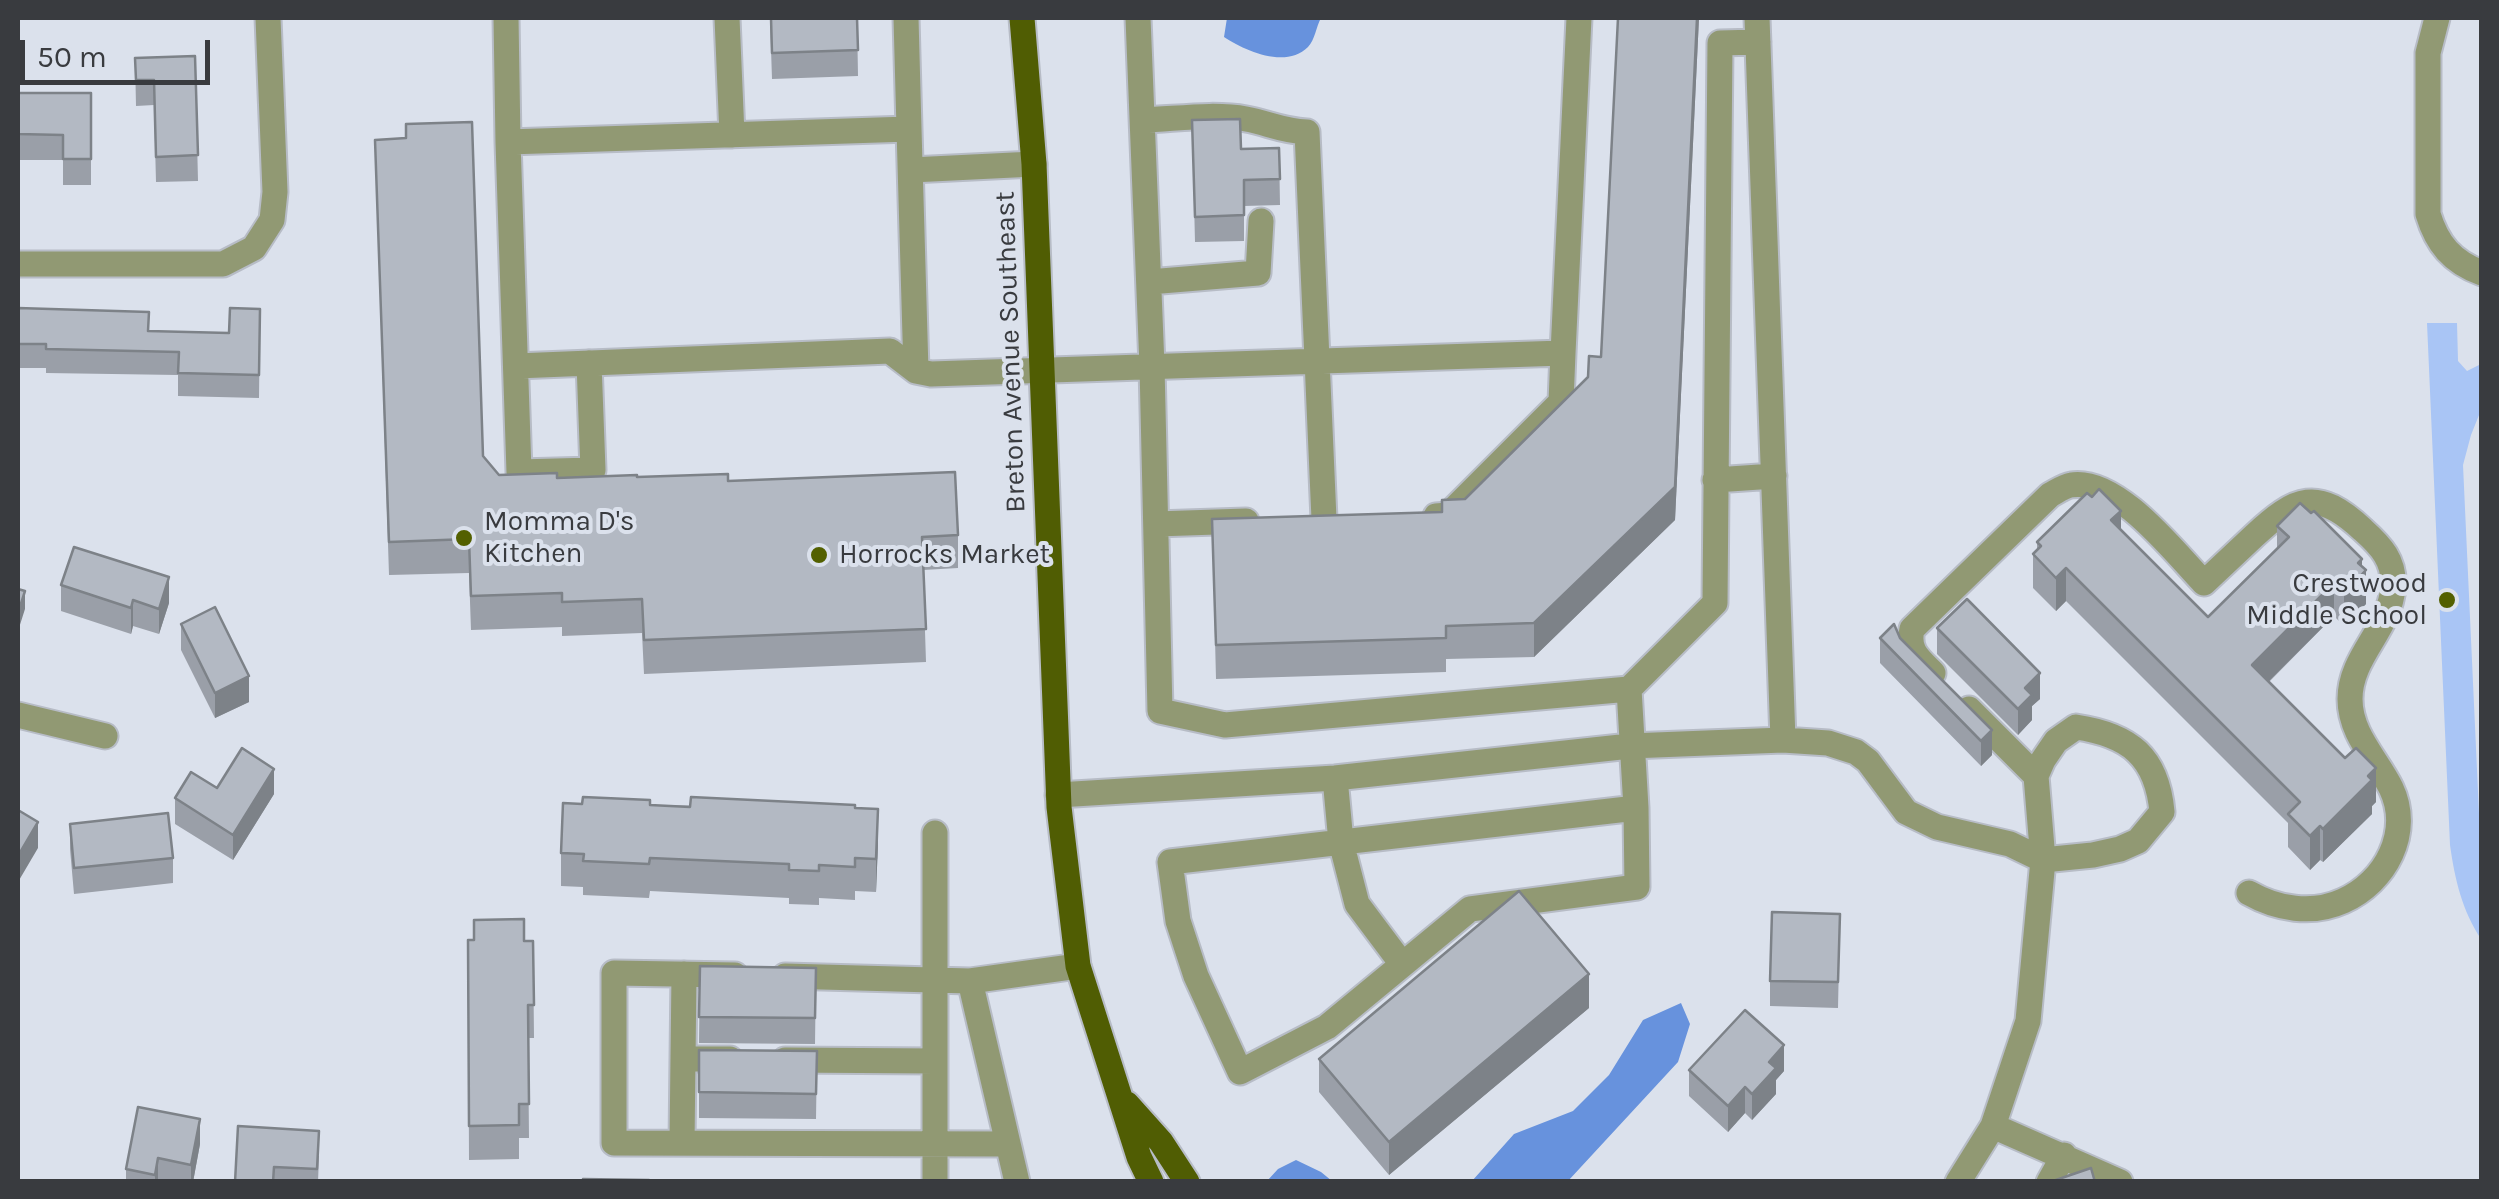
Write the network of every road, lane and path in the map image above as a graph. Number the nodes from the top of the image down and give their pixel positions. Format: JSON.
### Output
{"nodes":[{"id":1,"x":268,"y":18,"type":"edge"},
{"id":2,"x":506,"y":18,"type":"edge"},
{"id":3,"x":727,"y":18,"type":"edge"},
{"id":4,"x":906,"y":18,"type":"edge"},
{"id":5,"x":1022,"y":18,"type":"edge"},
{"id":6,"x":1138,"y":18,"type":"edge"},
{"id":7,"x":1580,"y":18,"type":"edge"},
{"id":8,"x":2437,"y":18,"type":"edge"},
{"id":9,"x":1758,"y":30,"type":"edge"},
{"id":10,"x":1143,"y":120,"type":"junction"},
{"id":11,"x":910,"y":128,"type":"junction"},
{"id":12,"x":732,"y":135,"type":"junction"},
{"id":13,"x":508,"y":142,"type":"junction"},
{"id":14,"x":1034,"y":164,"type":"junction"},
{"id":15,"x":911,"y":170,"type":"junction"},
{"id":16,"x":1261,"y":221,"type":"dead end"},
{"id":17,"x":18,"y":264,"type":"edge"},
{"id":18,"x":2482,"y":272,"type":"edge"},
{"id":19,"x":1149,"y":282,"type":"junction"},
{"id":20,"x":1564,"y":353,"type":"junction"},
{"id":21,"x":1317,"y":361,"type":"junction"},
{"id":22,"x":589,"y":363,"type":"junction"},
{"id":23,"x":516,"y":366,"type":"junction"},
{"id":24,"x":1152,"y":366,"type":"junction"},
{"id":25,"x":1042,"y":370,"type":"junction"},
{"id":26,"x":916,"y":371,"type":"junction"},
{"id":27,"x":1774,"y":476,"type":"junction"},
{"id":28,"x":1715,"y":480,"type":"junction"},
{"id":29,"x":1412,"y":516,"type":"edge"},
{"id":30,"x":1324,"y":519,"type":"edge"},
{"id":31,"x":1268,"y":520,"type":"edge"},
{"id":32,"x":1156,"y":524,"type":"junction"},
{"id":33,"x":1628,"y":689,"type":"junction"},
{"id":34,"x":18,"y":715,"type":"edge"},
{"id":35,"x":105,"y":736,"type":"dead end"},
{"id":36,"x":1783,"y":740,"type":"junction"},
{"id":37,"x":1630,"y":746,"type":"junction"},
{"id":38,"x":2036,"y":776,"type":"junction"},
{"id":39,"x":1335,"y":778,"type":"junction"},
{"id":40,"x":1058,"y":795,"type":"junction"},
{"id":41,"x":1636,"y":808,"type":"junction"},
{"id":42,"x":935,"y":834,"type":"dead end"},
{"id":43,"x":1341,"y":842,"type":"junction"},
{"id":44,"x":2042,"y":860,"type":"junction"},
{"id":45,"x":2249,"y":892,"type":"dead end"},
{"id":46,"x":1402,"y":964,"type":"junction"},
{"id":47,"x":1078,"y":966,"type":"junction"},
{"id":48,"x":684,"y":974,"type":"junction"},
{"id":49,"x":934,"y":978,"type":"junction"},
{"id":50,"x":970,"y":981,"type":"junction"},
{"id":51,"x":684,"y":1059,"type":"junction"},
{"id":52,"x":935,"y":1060,"type":"junction"},
{"id":53,"x":1121,"y":1096,"type":"junction"},
{"id":54,"x":1993,"y":1126,"type":"junction"},
{"id":55,"x":682,"y":1143,"type":"junction"},
{"id":56,"x":935,"y":1144,"type":"junction"},
{"id":57,"x":1008,"y":1144,"type":"junction"},
{"id":58,"x":2064,"y":1156,"type":"junction"},
{"id":59,"x":935,"y":1182,"type":"edge"},
{"id":60,"x":1017,"y":1182,"type":"edge"},
{"id":61,"x":1151,"y":1182,"type":"edge"},
{"id":62,"x":1188,"y":1182,"type":"edge"},
{"id":63,"x":1958,"y":1182,"type":"edge"},
{"id":64,"x":2048,"y":1182,"type":"edge"},
{"id":65,"x":2120,"y":1182,"type":"edge"}],
"edges":[{"from":1,"to":17,"type":"street"},
{"from":2,"to":13,"type":"street"},
{"from":3,"to":12,"type":"street"},
{"from":4,"to":11,"type":"street"},
{"from":5,"to":14,"type":"main road","name":"Breton Avenue Southeast"},
{"from":6,"to":10,"type":"street"},
{"from":7,"to":20,"type":"street"},
{"from":8,"to":18,"type":"street"},
{"from":9,"to":27,"type":"street"},
{"from":9,"to":28,"type":"street"},
{"from":10,"to":19,"type":"street"},
{"from":10,"to":21,"type":"street"},
{"from":11,"to":12,"type":"street"},
{"from":11,"to":15,"type":"street"},
{"from":12,"to":13,"type":"street"},
{"from":13,"to":23,"type":"street"},
{"from":14,"to":15,"type":"street"},
{"from":14,"to":25,"type":"main road","name":"Breton Avenue Southeast"},
{"from":15,"to":26,"type":"street"},
{"from":16,"to":19,"type":"street"},
{"from":19,"to":24,"type":"street"},
{"from":20,"to":21,"type":"street"},
{"from":20,"to":29,"type":"street"},
{"from":21,"to":24,"type":"street"},
{"from":21,"to":30,"type":"street"},
{"from":22,"to":23,"type":"street"},
{"from":22,"to":23,"type":"street"},
{"from":22,"to":26,"type":"street"},
{"from":24,"to":25,"type":"street"},
{"from":24,"to":32,"type":"street"},
{"from":25,"to":26,"type":"street"},
{"from":25,"to":40,"type":"main road","name":"Breton Avenue Southeast"},
{"from":27,"to":28,"type":"street"},
{"from":27,"to":36,"type":"street"},
{"from":28,"to":33,"type":"street"},
{"from":31,"to":32,"type":"street"},
{"from":32,"to":33,"type":"street"},
{"from":33,"to":37,"type":"street"},
{"from":34,"to":35,"type":"street"},
{"from":36,"to":37,"type":"street"},
{"from":36,"to":44,"type":"street"},
{"from":37,"to":39,"type":"street"},
{"from":37,"to":41,"type":"street"},
{"from":38,"to":44,"type":"street"},
{"from":38,"to":44,"type":"street"},
{"from":38,"to":45,"type":"street"},
{"from":39,"to":40,"type":"street"},
{"from":39,"to":43,"type":"street"},
{"from":40,"to":47,"type":"main road","name":"Breton Avenue Southeast"},
{"from":41,"to":43,"type":"street"},
{"from":41,"to":46,"type":"street"},
{"from":42,"to":49,"type":"street"},
{"from":43,"to":46,"type":"street"},
{"from":43,"to":46,"type":"street"},
{"from":44,"to":54,"type":"street"},
{"from":47,"to":50,"type":"street"},
{"from":47,"to":53,"type":"main road","name":"Breton Avenue Southeast"},
{"from":48,"to":49,"type":"street"},
{"from":48,"to":51,"type":"street"},
{"from":48,"to":55,"type":"street"},
{"from":49,"to":50,"type":"street"},
{"from":49,"to":52,"type":"street"},
{"from":50,"to":57,"type":"street"},
{"from":51,"to":52,"type":"street"},
{"from":51,"to":55,"type":"street"},
{"from":52,"to":56,"type":"street"},
{"from":53,"to":61,"type":"main road","name":"Breton Avenue Southeast"},
{"from":53,"to":62,"type":"main road","name":"Breton Avenue Southeast"},
{"from":54,"to":58,"type":"street"},
{"from":54,"to":63,"type":"street"},
{"from":55,"to":56,"type":"street"},
{"from":56,"to":57,"type":"street"},
{"from":56,"to":59,"type":"street"},
{"from":57,"to":60,"type":"street"},
{"from":58,"to":64,"type":"street"},
{"from":58,"to":65,"type":"street"}]}
